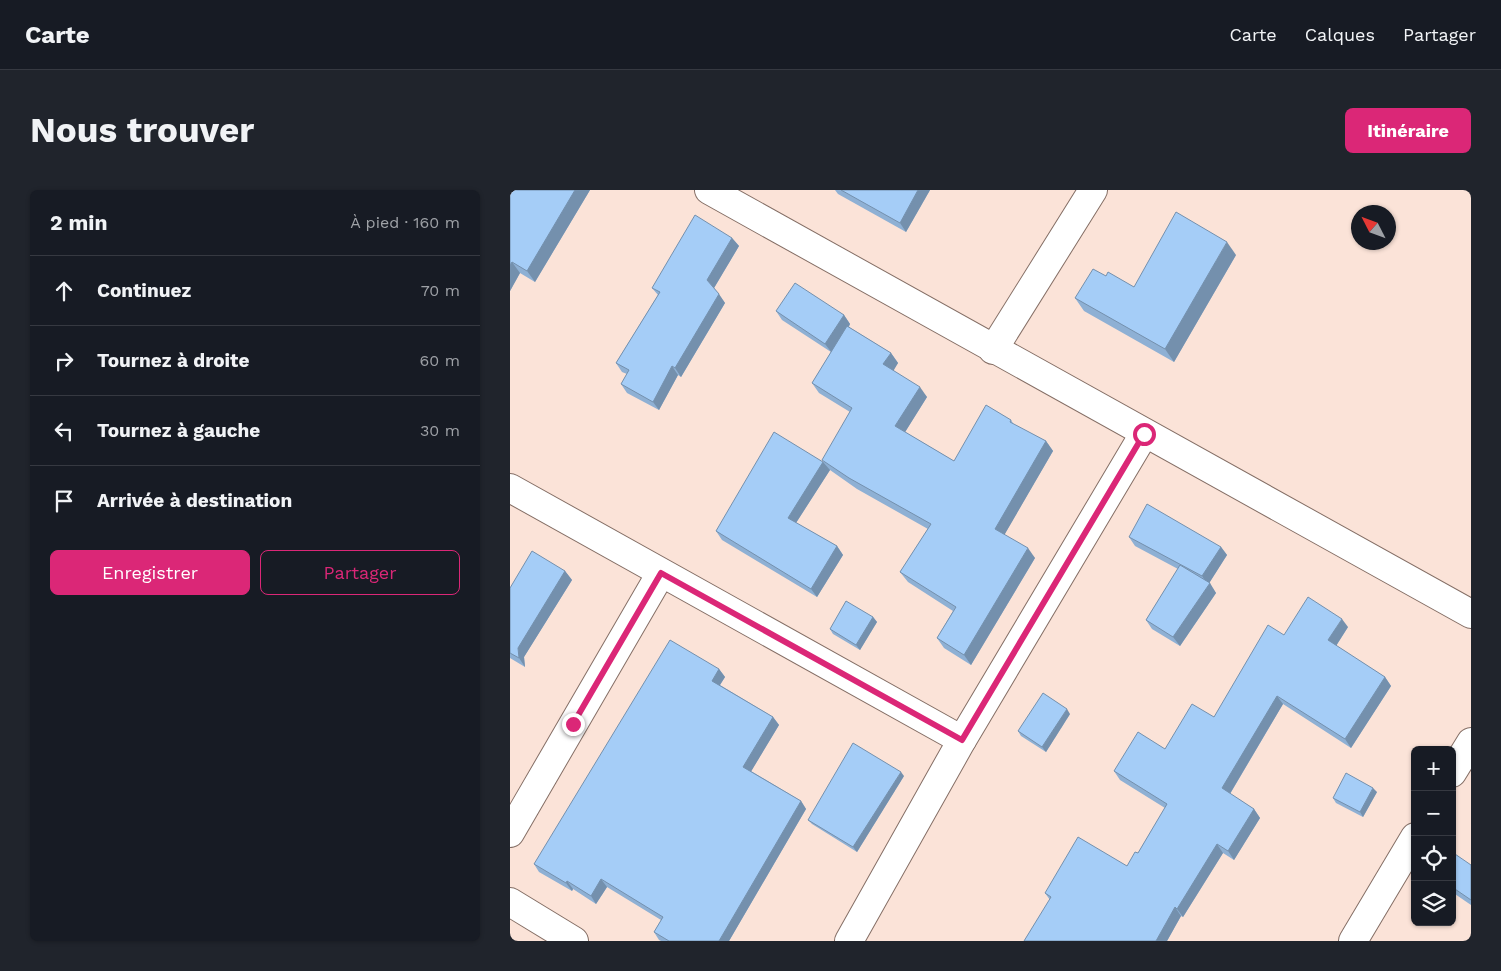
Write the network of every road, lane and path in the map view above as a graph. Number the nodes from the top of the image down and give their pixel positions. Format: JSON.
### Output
{"nodes":[{"id":1,"x":709,"y":190,"type":"edge"},
{"id":2,"x":1093,"y":190,"type":"edge"},
{"id":3,"x":743,"y":198,"type":"edge"},
{"id":4,"x":993,"y":350,"type":"junction"},
{"id":5,"x":1144,"y":434,"type":"junction"},
{"id":6,"x":510,"y":488,"type":"edge"},
{"id":7,"x":661,"y":573,"type":"junction"},
{"id":8,"x":1471,"y":614,"type":"edge"},
{"id":9,"x":962,"y":740,"type":"junction"},
{"id":10,"x":1471,"y":742,"type":"edge"},
{"id":11,"x":1456,"y":767,"type":"edge"},
{"id":12,"x":510,"y":833,"type":"edge"},
{"id":13,"x":1411,"y":844,"type":"edge"},
{"id":14,"x":510,"y":902,"type":"edge"},
{"id":15,"x":574,"y":941,"type":"edge"},
{"id":16,"x":849,"y":941,"type":"edge"},
{"id":17,"x":1353,"y":941,"type":"edge"}],
"edges":[{"from":1,"to":3,"type":"street"},
{"from":2,"to":4,"type":"street"},
{"from":3,"to":4,"type":"street"},
{"from":4,"to":5,"type":"street"},
{"from":5,"to":8,"type":"street"},
{"from":5,"to":9,"type":"street"},
{"from":6,"to":7,"type":"street"},
{"from":7,"to":9,"type":"street"},
{"from":7,"to":12,"type":"street"},
{"from":9,"to":16,"type":"street"},
{"from":10,"to":11,"type":"street"},
{"from":13,"to":17,"type":"street"},
{"from":14,"to":15,"type":"street"}]}
